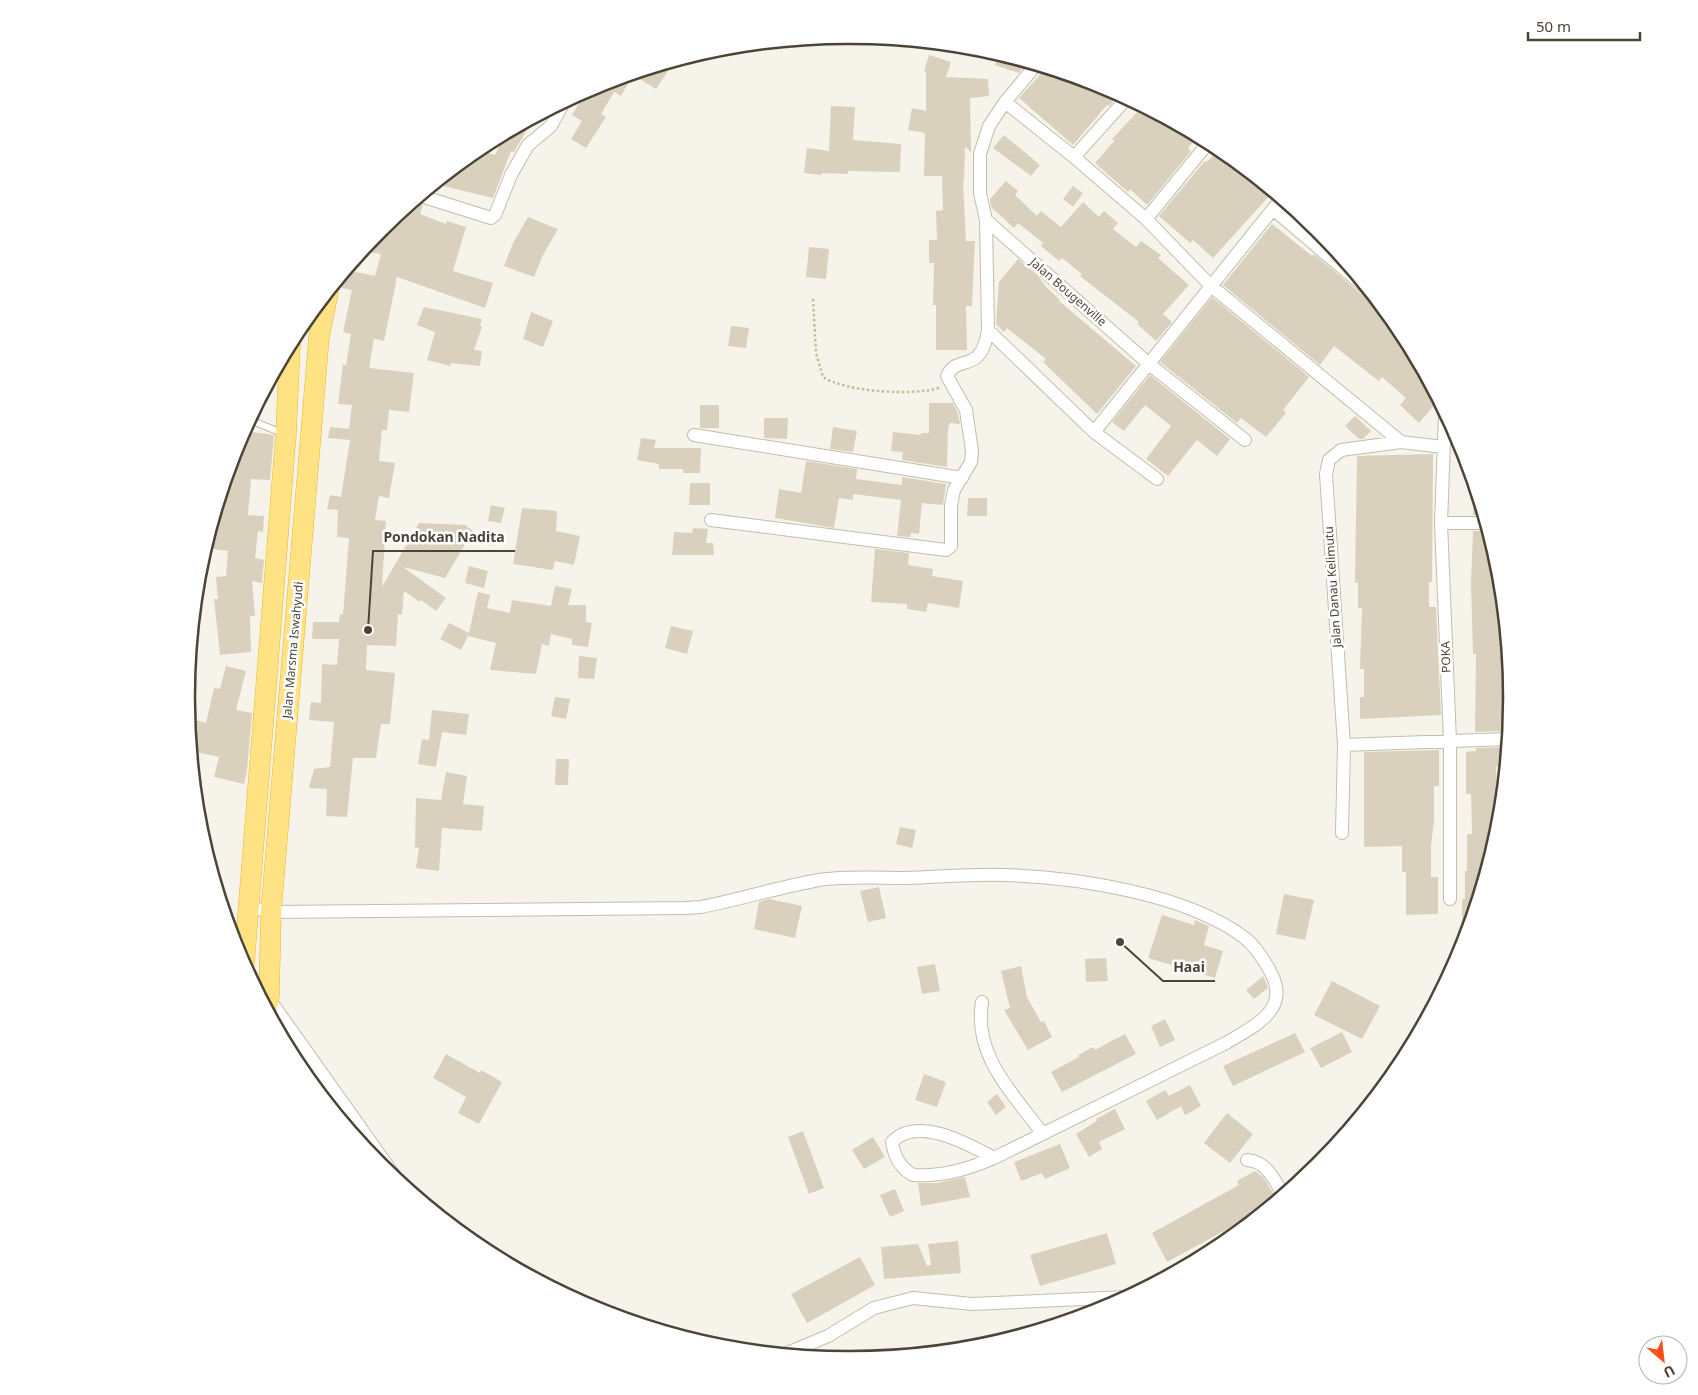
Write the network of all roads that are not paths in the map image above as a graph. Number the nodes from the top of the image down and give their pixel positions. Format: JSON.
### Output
{"nodes":[{"id":1,"x":1032,"y":70,"type":"edge"},
{"id":2,"x":1004,"y":102,"type":"junction"},
{"id":3,"x":1122,"y":104,"type":"edge"},
{"id":4,"x":559,"y":112,"type":"edge"},
{"id":5,"x":1204,"y":149,"type":"edge"},
{"id":6,"x":1074,"y":157,"type":"junction"},
{"id":7,"x":428,"y":198,"type":"edge"},
{"id":8,"x":1277,"y":204,"type":"edge"},
{"id":9,"x":986,"y":220,"type":"junction"},
{"id":10,"x":1146,"y":220,"type":"junction"},
{"id":11,"x":1323,"y":248,"type":"edge"},
{"id":12,"x":1210,"y":285,"type":"junction"},
{"id":13,"x":325,"y":306,"type":"edge"},
{"id":14,"x":988,"y":330,"type":"junction"},
{"id":15,"x":289,"y":360,"type":"edge"},
{"id":16,"x":1149,"y":364,"type":"junction"},
{"id":17,"x":256,"y":422,"type":"edge"},
{"id":18,"x":1445,"y":429,"type":"edge"},
{"id":19,"x":1094,"y":432,"type":"junction"},
{"id":20,"x":286,"y":434,"type":"junction"},
{"id":21,"x":694,"y":435,"type":"dead end"},
{"id":22,"x":1245,"y":440,"type":"dead end"},
{"id":23,"x":1401,"y":442,"type":"junction"},
{"id":24,"x":1443,"y":447,"type":"junction"},
{"id":25,"x":962,"y":478,"type":"junction"},
{"id":26,"x":1157,"y":479,"type":"dead end"},
{"id":27,"x":711,"y":520,"type":"dead end"},
{"id":28,"x":1441,"y":523,"type":"junction"},
{"id":29,"x":1479,"y":523,"type":"edge"},
{"id":30,"x":1501,"y":739,"type":"edge"},
{"id":31,"x":1450,"y":740,"type":"junction"},
{"id":32,"x":1344,"y":746,"type":"junction"},
{"id":33,"x":1342,"y":833,"type":"dead end"},
{"id":34,"x":1450,"y":899,"type":"dead end"},
{"id":35,"x":249,"y":907,"type":"junction"},
{"id":36,"x":271,"y":912,"type":"junction"},
{"id":37,"x":245,"y":949,"type":"edge"},
{"id":38,"x":266,"y":993,"type":"edge"},
{"id":39,"x":982,"y":1002,"type":"dead end"},
{"id":40,"x":281,"y":1021,"type":"edge"},
{"id":41,"x":1042,"y":1133,"type":"junction"},
{"id":42,"x":371,"y":1143,"type":"edge"},
{"id":43,"x":994,"y":1158,"type":"junction"},
{"id":44,"x":1247,"y":1160,"type":"dead end"},
{"id":45,"x":1280,"y":1189,"type":"edge"},
{"id":46,"x":1106,"y":1298,"type":"edge"},
{"id":47,"x":797,"y":1349,"type":"edge"}],
"edges":[{"from":1,"to":2,"type":"street"},
{"from":2,"to":6,"type":"street"},
{"from":2,"to":9,"type":"street"},
{"from":3,"to":6,"type":"street"},
{"from":4,"to":7,"type":"street"},
{"from":5,"to":10,"type":"street"},
{"from":6,"to":10,"type":"street"},
{"from":8,"to":11,"type":"street"},
{"from":8,"to":12,"type":"street"},
{"from":9,"to":14,"type":"street"},
{"from":9,"to":16,"type":"street","name":"Jalan Bougenville"},
{"from":10,"to":12,"type":"street"},
{"from":12,"to":16,"type":"street"},
{"from":12,"to":23,"type":"street"},
{"from":13,"to":36,"type":"highway","name":"Jalan Marsma Iswahyudi"},
{"from":14,"to":19,"type":"street"},
{"from":14,"to":25,"type":"street"},
{"from":15,"to":20,"type":"highway","name":"Jalan Marsma Iswahyudi"},
{"from":16,"to":19,"type":"street"},
{"from":16,"to":22,"type":"street","name":"Jalan Bougenville"},
{"from":17,"to":20,"type":"lane"},
{"from":18,"to":24,"type":"street","name":"POKA"},
{"from":19,"to":26,"type":"street"},
{"from":20,"to":35,"type":"highway","name":"Jalan Marsma Iswahyudi"},
{"from":21,"to":25,"type":"street"},
{"from":23,"to":24,"type":"street","name":"Jalan Danau Kelimutu"},
{"from":23,"to":32,"type":"street","name":"Jalan Danau Kelimutu"},
{"from":24,"to":28,"type":"street","name":"POKA"},
{"from":25,"to":27,"type":"street"},
{"from":28,"to":29,"type":"street"},
{"from":28,"to":31,"type":"street","name":"POKA"},
{"from":30,"to":31,"type":"street"},
{"from":31,"to":32,"type":"street"},
{"from":31,"to":34,"type":"street","name":"POKA"},
{"from":32,"to":33,"type":"street","name":"Jalan Danau Kelimutu"},
{"from":35,"to":36,"type":"street"},
{"from":35,"to":37,"type":"highway","name":"Jalan Marsma Iswahyudi"},
{"from":36,"to":38,"type":"highway","name":"Jalan Marsma Iswahyudi"},
{"from":36,"to":41,"type":"street"},
{"from":39,"to":41,"type":"street"},
{"from":40,"to":42,"type":"street"},
{"from":41,"to":43,"type":"street"},
{"from":43,"to":43,"type":"street"},
{"from":44,"to":45,"type":"street"},
{"from":46,"to":47,"type":"street"}]}
